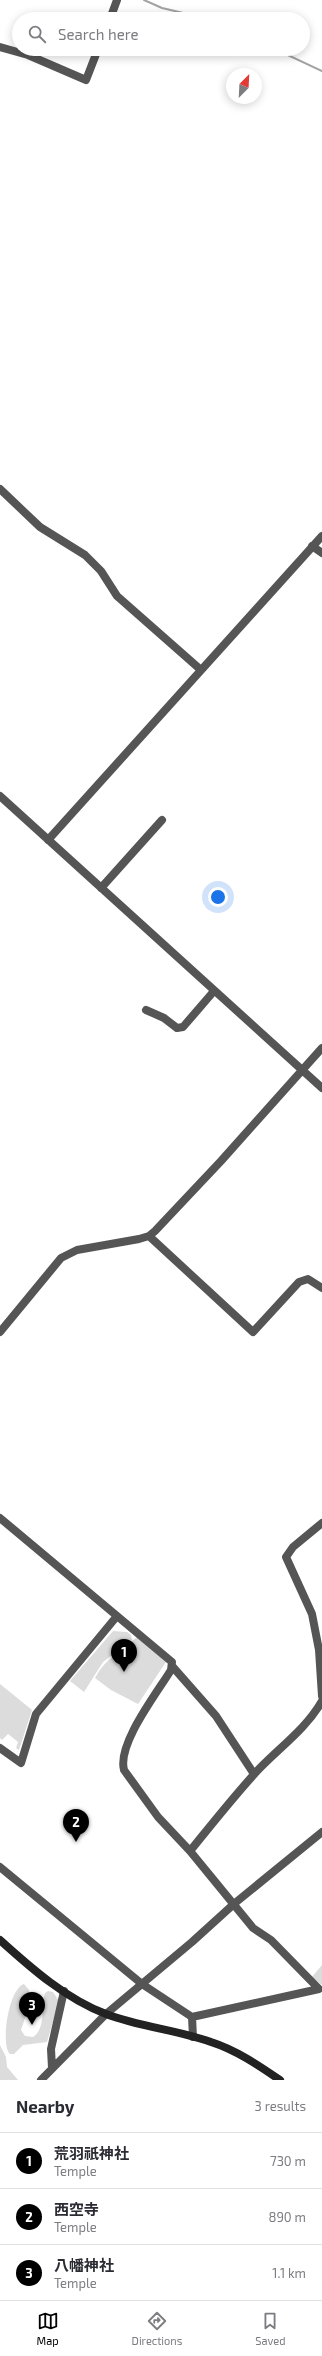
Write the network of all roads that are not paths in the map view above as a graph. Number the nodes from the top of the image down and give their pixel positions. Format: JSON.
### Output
{"nodes":[{"id":1,"x":117,"y":0,"type":"edge"},
{"id":2,"x":113,"y":12,"type":"edge"},
{"id":3,"x":0,"y":47,"type":"edge"},
{"id":4,"x":12,"y":50,"type":"edge"},
{"id":5,"x":30,"y":56,"type":"edge"},
{"id":6,"x":95,"y":56,"type":"edge"},
{"id":7,"x":0,"y":489,"type":"edge"},
{"id":8,"x":322,"y":536,"type":"edge"},
{"id":9,"x":312,"y":546,"type":"junction"},
{"id":10,"x":322,"y":554,"type":"edge"},
{"id":11,"x":201,"y":670,"type":"junction"},
{"id":12,"x":0,"y":796,"type":"edge"},
{"id":13,"x":162,"y":820,"type":"dead end"},
{"id":14,"x":48,"y":840,"type":"junction"},
{"id":15,"x":101,"y":888,"type":"junction"},
{"id":16,"x":214,"y":990,"type":"junction"},
{"id":17,"x":146,"y":1010,"type":"dead end"},
{"id":18,"x":322,"y":1048,"type":"edge"},
{"id":19,"x":302,"y":1070,"type":"junction"},
{"id":20,"x":322,"y":1088,"type":"edge"},
{"id":21,"x":149,"y":1236,"type":"junction"},
{"id":22,"x":322,"y":1288,"type":"edge"},
{"id":23,"x":0,"y":1332,"type":"edge"},
{"id":24,"x":0,"y":1518,"type":"edge"},
{"id":25,"x":322,"y":1523,"type":"edge"},
{"id":26,"x":117,"y":1616,"type":"junction"},
{"id":27,"x":172,"y":1666,"type":"junction"},
{"id":28,"x":322,"y":1696,"type":"edge"},
{"id":29,"x":322,"y":1701,"type":"edge"},
{"id":30,"x":0,"y":1748,"type":"edge"},
{"id":31,"x":254,"y":1774,"type":"junction"},
{"id":32,"x":322,"y":1832,"type":"edge"},
{"id":33,"x":190,"y":1851,"type":"junction"},
{"id":34,"x":0,"y":1867,"type":"edge"},
{"id":35,"x":235,"y":1903,"type":"junction"},
{"id":36,"x":0,"y":1940,"type":"edge"},
{"id":37,"x":142,"y":1984,"type":"junction"},
{"id":38,"x":321,"y":1990,"type":"edge"},
{"id":39,"x":64,"y":1991,"type":"junction"},
{"id":40,"x":106,"y":2014,"type":"junction"},
{"id":41,"x":192,"y":2018,"type":"junction"},
{"id":42,"x":193,"y":2037,"type":"junction"},
{"id":43,"x":48,"y":2076,"type":"edge"},
{"id":44,"x":280,"y":2080,"type":"edge"}],
"edges":[{"from":1,"to":2,"type":"street"},
{"from":3,"to":4,"type":"street"},
{"from":5,"to":6,"type":"street"},
{"from":7,"to":11,"type":"street"},
{"from":8,"to":9,"type":"street"},
{"from":9,"to":10,"type":"street"},
{"from":9,"to":11,"type":"street"},
{"from":11,"to":14,"type":"street"},
{"from":12,"to":14,"type":"street"},
{"from":13,"to":15,"type":"street"},
{"from":14,"to":15,"type":"street"},
{"from":15,"to":16,"type":"street"},
{"from":16,"to":17,"type":"street"},
{"from":16,"to":19,"type":"street"},
{"from":18,"to":19,"type":"street"},
{"from":19,"to":20,"type":"street"},
{"from":19,"to":21,"type":"street"},
{"from":21,"to":22,"type":"street"},
{"from":21,"to":23,"type":"street"},
{"from":24,"to":26,"type":"street"},
{"from":25,"to":28,"type":"street"},
{"from":26,"to":27,"type":"street"},
{"from":26,"to":30,"type":"street"},
{"from":27,"to":31,"type":"street"},
{"from":27,"to":33,"type":"street"},
{"from":29,"to":31,"type":"street"},
{"from":31,"to":33,"type":"street"},
{"from":32,"to":35,"type":"street"},
{"from":33,"to":35,"type":"street"},
{"from":34,"to":37,"type":"street"},
{"from":35,"to":37,"type":"street"},
{"from":35,"to":38,"type":"street"},
{"from":36,"to":39,"type":"street"},
{"from":37,"to":40,"type":"street"},
{"from":37,"to":41,"type":"street"},
{"from":38,"to":41,"type":"street"},
{"from":39,"to":40,"type":"street"},
{"from":39,"to":43,"type":"street"},
{"from":40,"to":42,"type":"street"},
{"from":40,"to":43,"type":"street"},
{"from":41,"to":42,"type":"street"},
{"from":42,"to":44,"type":"street"}]}
